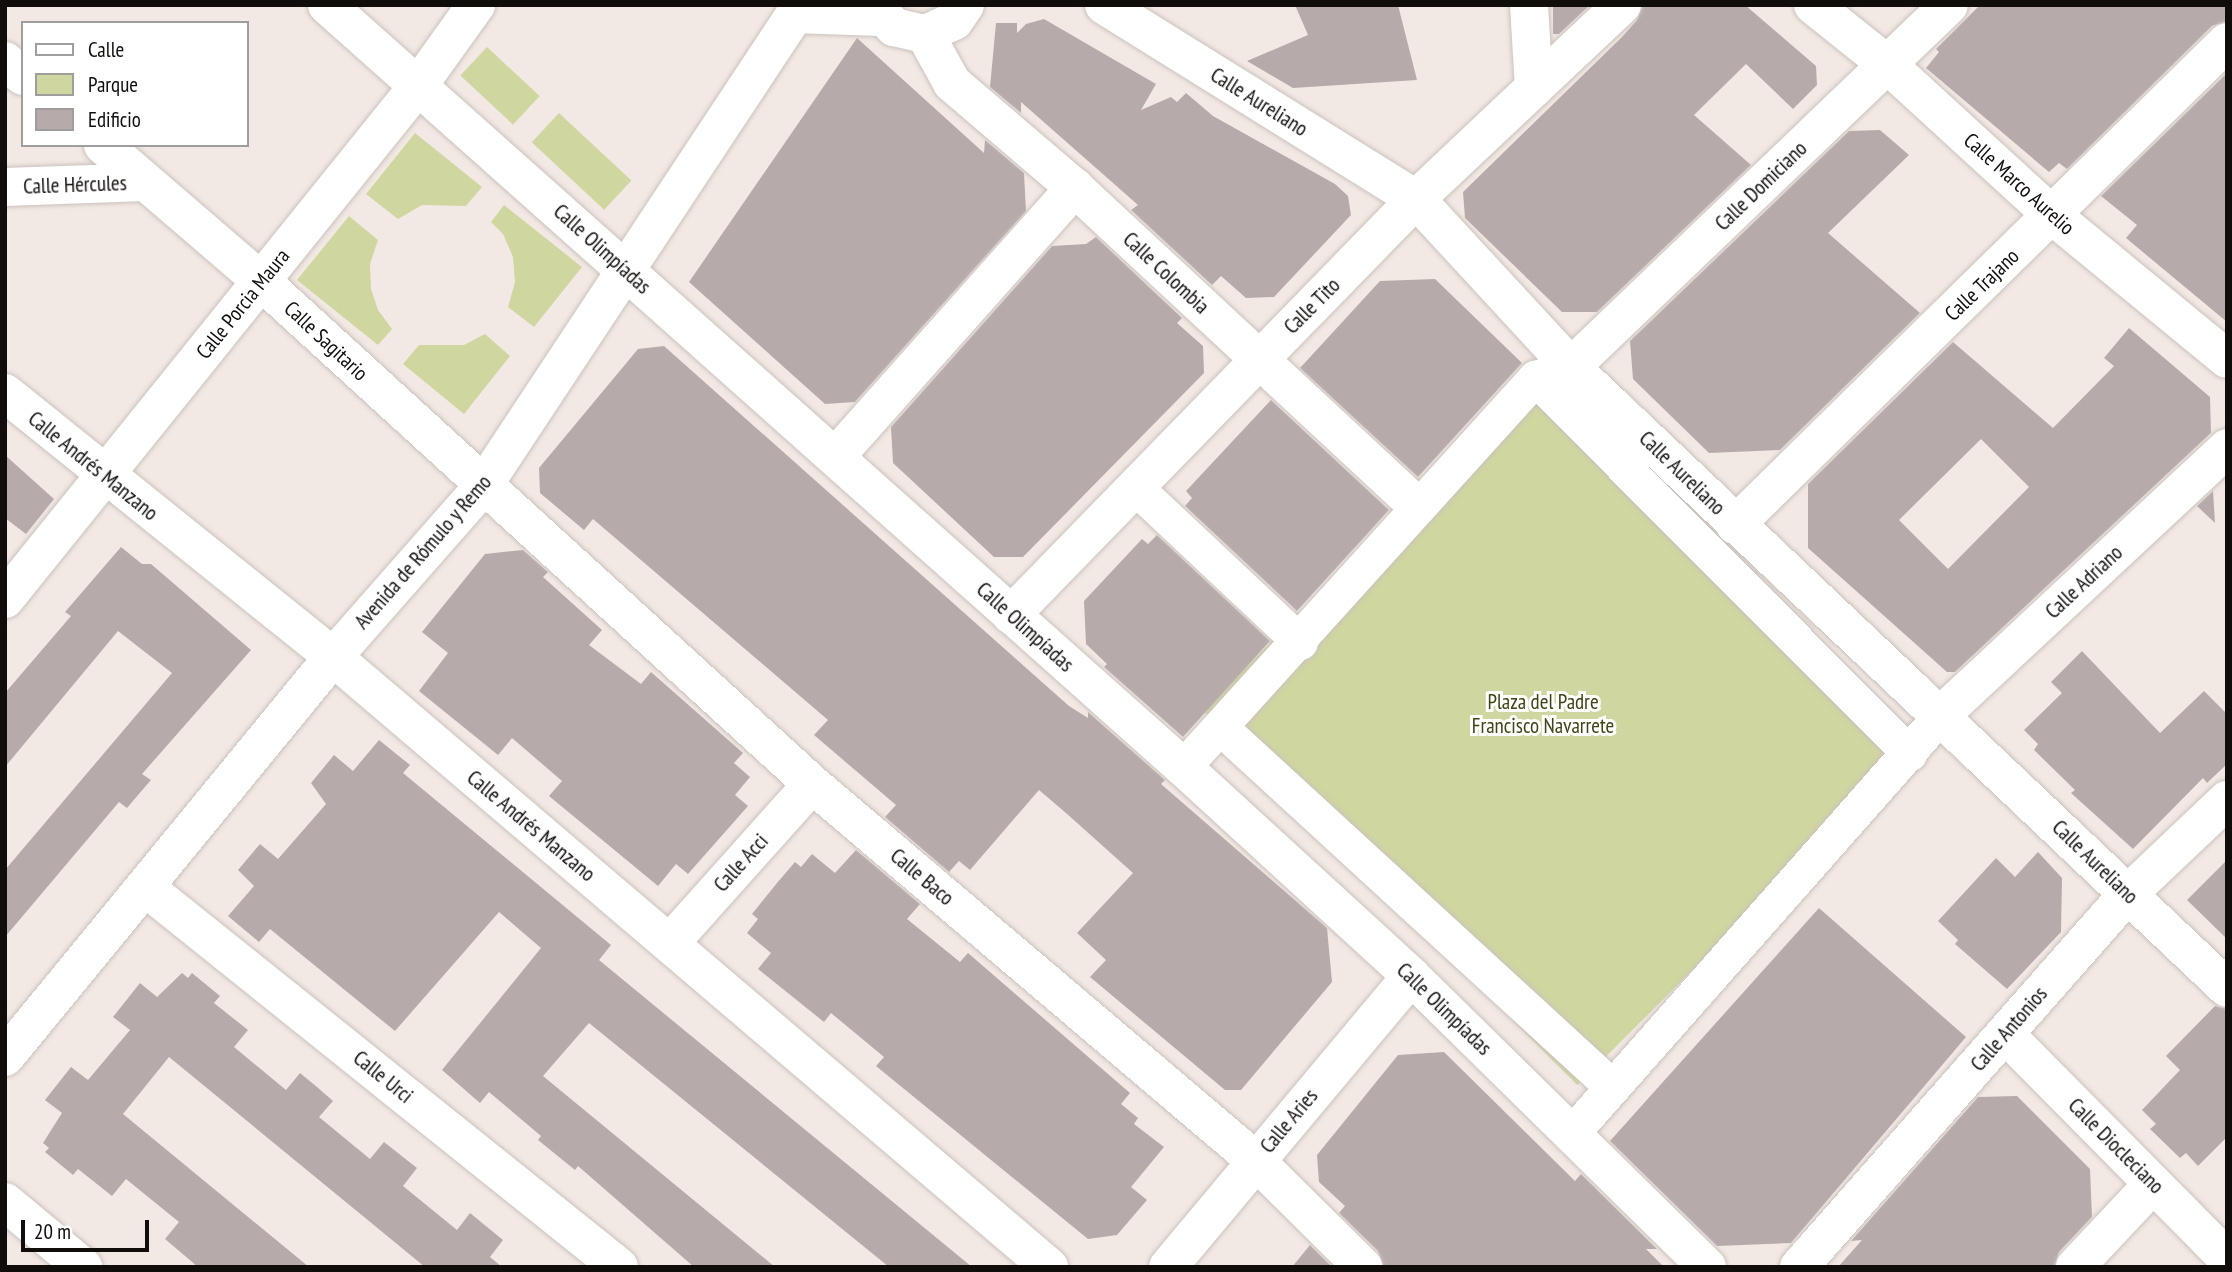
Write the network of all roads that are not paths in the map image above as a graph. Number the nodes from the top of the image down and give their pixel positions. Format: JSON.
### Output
{"nodes":[{"id":1,"x":327,"y":5,"type":"edge"},
{"id":2,"x":476,"y":5,"type":"edge"},
{"id":3,"x":965,"y":5,"type":"edge"},
{"id":4,"x":1104,"y":5,"type":"edge"},
{"id":5,"x":1529,"y":5,"type":"edge"},
{"id":6,"x":1622,"y":5,"type":"edge"},
{"id":7,"x":1814,"y":5,"type":"edge"},
{"id":8,"x":1949,"y":5,"type":"edge"},
{"id":9,"x":802,"y":10,"type":"edge"},
{"id":10,"x":877,"y":11,"type":"edge"},
{"id":11,"x":925,"y":34,"type":"junction"},
{"id":12,"x":2227,"y":42,"type":"edge"},
{"id":13,"x":5,"y":61,"type":"edge"},
{"id":14,"x":1888,"y":65,"type":"junction"},
{"id":15,"x":21,"y":74,"type":"edge"},
{"id":16,"x":418,"y":86,"type":"junction"},
{"id":17,"x":1534,"y":88,"type":"junction"},
{"id":18,"x":105,"y":147,"type":"edge"},
{"id":19,"x":145,"y":182,"type":"junction"},
{"id":20,"x":5,"y":187,"type":"edge"},
{"id":21,"x":1075,"y":188,"type":"junction"},
{"id":22,"x":1416,"y":200,"type":"junction"},
{"id":23,"x":2053,"y":216,"type":"junction"},
{"id":24,"x":626,"y":270,"type":"junction"},
{"id":25,"x":261,"y":281,"type":"junction"},
{"id":26,"x":2227,"y":359,"type":"edge"},
{"id":27,"x":1258,"y":361,"type":"junction"},
{"id":28,"x":1572,"y":367,"type":"junction"},
{"id":29,"x":1535,"y":378,"type":"junction"},
{"id":30,"x":5,"y":393,"type":"edge"},
{"id":31,"x":2227,"y":448,"type":"edge"},
{"id":32,"x":835,"y":457,"type":"junction"},
{"id":33,"x":104,"y":476,"type":"junction"},
{"id":34,"x":483,"y":485,"type":"junction"},
{"id":35,"x":1136,"y":488,"type":"junction"},
{"id":36,"x":1417,"y":506,"type":"junction"},
{"id":37,"x":1735,"y":525,"type":"junction"},
{"id":38,"x":5,"y":599,"type":"edge"},
{"id":39,"x":1011,"y":615,"type":"junction"},
{"id":40,"x":1300,"y":642,"type":"junction"},
{"id":41,"x":333,"y":657,"type":"junction"},
{"id":42,"x":1941,"y":715,"type":"junction"},
{"id":43,"x":1220,"y":727,"type":"junction"},
{"id":44,"x":1909,"y":753,"type":"junction"},
{"id":45,"x":1183,"y":767,"type":"junction"},
{"id":46,"x":812,"y":784,"type":"junction"},
{"id":47,"x":2227,"y":800,"type":"edge"},
{"id":48,"x":146,"y":888,"type":"junction"},
{"id":49,"x":2128,"y":894,"type":"junction"},
{"id":50,"x":670,"y":943,"type":"junction"},
{"id":51,"x":1411,"y":976,"type":"junction"},
{"id":52,"x":2227,"y":988,"type":"edge"},
{"id":53,"x":2005,"y":1034,"type":"junction"},
{"id":54,"x":5,"y":1057,"type":"edge"},
{"id":55,"x":1610,"y":1085,"type":"junction"},
{"id":56,"x":1571,"y":1134,"type":"junction"},
{"id":57,"x":1256,"y":1161,"type":"junction"},
{"id":58,"x":2153,"y":1184,"type":"junction"},
{"id":59,"x":5,"y":1202,"type":"edge"},
{"id":60,"x":2227,"y":1258,"type":"edge"},
{"id":61,"x":83,"y":1267,"type":"edge"},
{"id":62,"x":619,"y":1267,"type":"edge"},
{"id":63,"x":1049,"y":1267,"type":"edge"},
{"id":64,"x":1168,"y":1267,"type":"edge"},
{"id":65,"x":1363,"y":1267,"type":"edge"},
{"id":66,"x":1707,"y":1267,"type":"edge"},
{"id":67,"x":1799,"y":1267,"type":"edge"},
{"id":68,"x":2075,"y":1267,"type":"edge"}],
"edges":[{"from":1,"to":16,"type":"street","name":"Calle Olimpíadas"},
{"from":2,"to":16,"type":"street","name":"Calle Porcia Maura"},
{"from":3,"to":11,"type":"street"},
{"from":4,"to":22,"type":"street","name":"Calle Aureliano"},
{"from":5,"to":17,"type":"street"},
{"from":6,"to":17,"type":"street","name":"Calle Tito"},
{"from":7,"to":14,"type":"street","name":"Calle Marco Aurelio"},
{"from":8,"to":14,"type":"street","name":"Calle Domiciano"},
{"from":9,"to":10,"type":"street","name":"Avenida de Rómulo y Remo"},
{"from":9,"to":24,"type":"street","name":"Avenida de Rómulo y Remo"},
{"from":10,"to":11,"type":"street"},
{"from":11,"to":21,"type":"street","name":"Calle Colombia"},
{"from":12,"to":23,"type":"street","name":"Calle Trajano"},
{"from":13,"to":15,"type":"street"},
{"from":14,"to":23,"type":"street","name":"Calle Marco Aurelio"},
{"from":14,"to":28,"type":"street","name":"Calle Domiciano"},
{"from":16,"to":24,"type":"street","name":"Calle Olimpíadas"},
{"from":16,"to":25,"type":"street","name":"Calle Porcia Maura"},
{"from":17,"to":22,"type":"street","name":"Calle Tito"},
{"from":18,"to":19,"type":"street","name":"Calle Sagitario"},
{"from":19,"to":20,"type":"street","name":"Calle Hércules"},
{"from":19,"to":25,"type":"street","name":"Calle Sagitario"},
{"from":21,"to":27,"type":"street","name":"Calle Colombia"},
{"from":21,"to":32,"type":"street"},
{"from":22,"to":27,"type":"street","name":"Calle Tito"},
{"from":22,"to":28,"type":"street","name":"Calle Aureliano"},
{"from":23,"to":26,"type":"street","name":"Calle Marco Aurelio"},
{"from":23,"to":37,"type":"street","name":"Calle Trajano"},
{"from":24,"to":32,"type":"street","name":"Calle Olimpíadas"},
{"from":24,"to":34,"type":"street","name":"Avenida de Rómulo y Remo"},
{"from":25,"to":33,"type":"street","name":"Calle Porcia Maura"},
{"from":25,"to":34,"type":"street","name":"Calle Sagitario"},
{"from":27,"to":35,"type":"street","name":"Calle Tito"},
{"from":27,"to":36,"type":"street","name":"Calle Colombia"},
{"from":28,"to":29,"type":"street"},
{"from":28,"to":37,"type":"street","name":"Calle Aureliano"},
{"from":29,"to":36,"type":"street"},
{"from":29,"to":44,"type":"street"},
{"from":30,"to":33,"type":"street","name":"Calle Andrés Manzano"},
{"from":31,"to":42,"type":"street","name":"Calle Adriano"},
{"from":32,"to":39,"type":"street","name":"Calle Olimpíadas"},
{"from":33,"to":38,"type":"street","name":"Calle Porcia Maura"},
{"from":33,"to":41,"type":"street","name":"Calle Andrés Manzano"},
{"from":34,"to":41,"type":"street","name":"Avenida de Rómulo y Remo"},
{"from":34,"to":46,"type":"street","name":"Calle Baco"},
{"from":35,"to":39,"type":"street","name":"Calle Tito"},
{"from":35,"to":40,"type":"street"},
{"from":36,"to":40,"type":"street"},
{"from":37,"to":42,"type":"street","name":"Calle Aureliano"},
{"from":39,"to":45,"type":"street","name":"Calle Olimpíadas"},
{"from":40,"to":43,"type":"street"},
{"from":41,"to":48,"type":"street","name":"Avenida de Rómulo y Remo"},
{"from":41,"to":50,"type":"street","name":"Calle Andrés Manzano"},
{"from":42,"to":44,"type":"street"},
{"from":42,"to":49,"type":"street","name":"Calle Aureliano"},
{"from":43,"to":45,"type":"street"},
{"from":43,"to":55,"type":"street"},
{"from":44,"to":55,"type":"street"},
{"from":45,"to":51,"type":"street","name":"Calle Olimpíadas"},
{"from":46,"to":50,"type":"street","name":"Calle Acci"},
{"from":46,"to":57,"type":"street","name":"Calle Baco"},
{"from":47,"to":49,"type":"street","name":"Calle Antonios"},
{"from":48,"to":54,"type":"street","name":"Avenida de Rómulo y Remo"},
{"from":48,"to":62,"type":"street","name":"Calle Urci"},
{"from":49,"to":52,"type":"street","name":"Calle Aureliano"},
{"from":49,"to":53,"type":"street","name":"Calle Antonios"},
{"from":50,"to":63,"type":"street","name":"Calle Andrés Manzano"},
{"from":51,"to":56,"type":"street","name":"Calle Olimpíadas"},
{"from":51,"to":57,"type":"street","name":"Calle Aries"},
{"from":53,"to":58,"type":"street","name":"Calle Diocleciano"},
{"from":53,"to":67,"type":"street","name":"Calle Antonios"},
{"from":55,"to":56,"type":"street"},
{"from":56,"to":66,"type":"street","name":"Calle Olimpíadas"},
{"from":57,"to":64,"type":"street","name":"Calle Aries"},
{"from":57,"to":65,"type":"street","name":"Calle Baco"},
{"from":58,"to":60,"type":"street","name":"Calle Diocleciano"},
{"from":58,"to":68,"type":"street"},
{"from":59,"to":61,"type":"street"}]}
